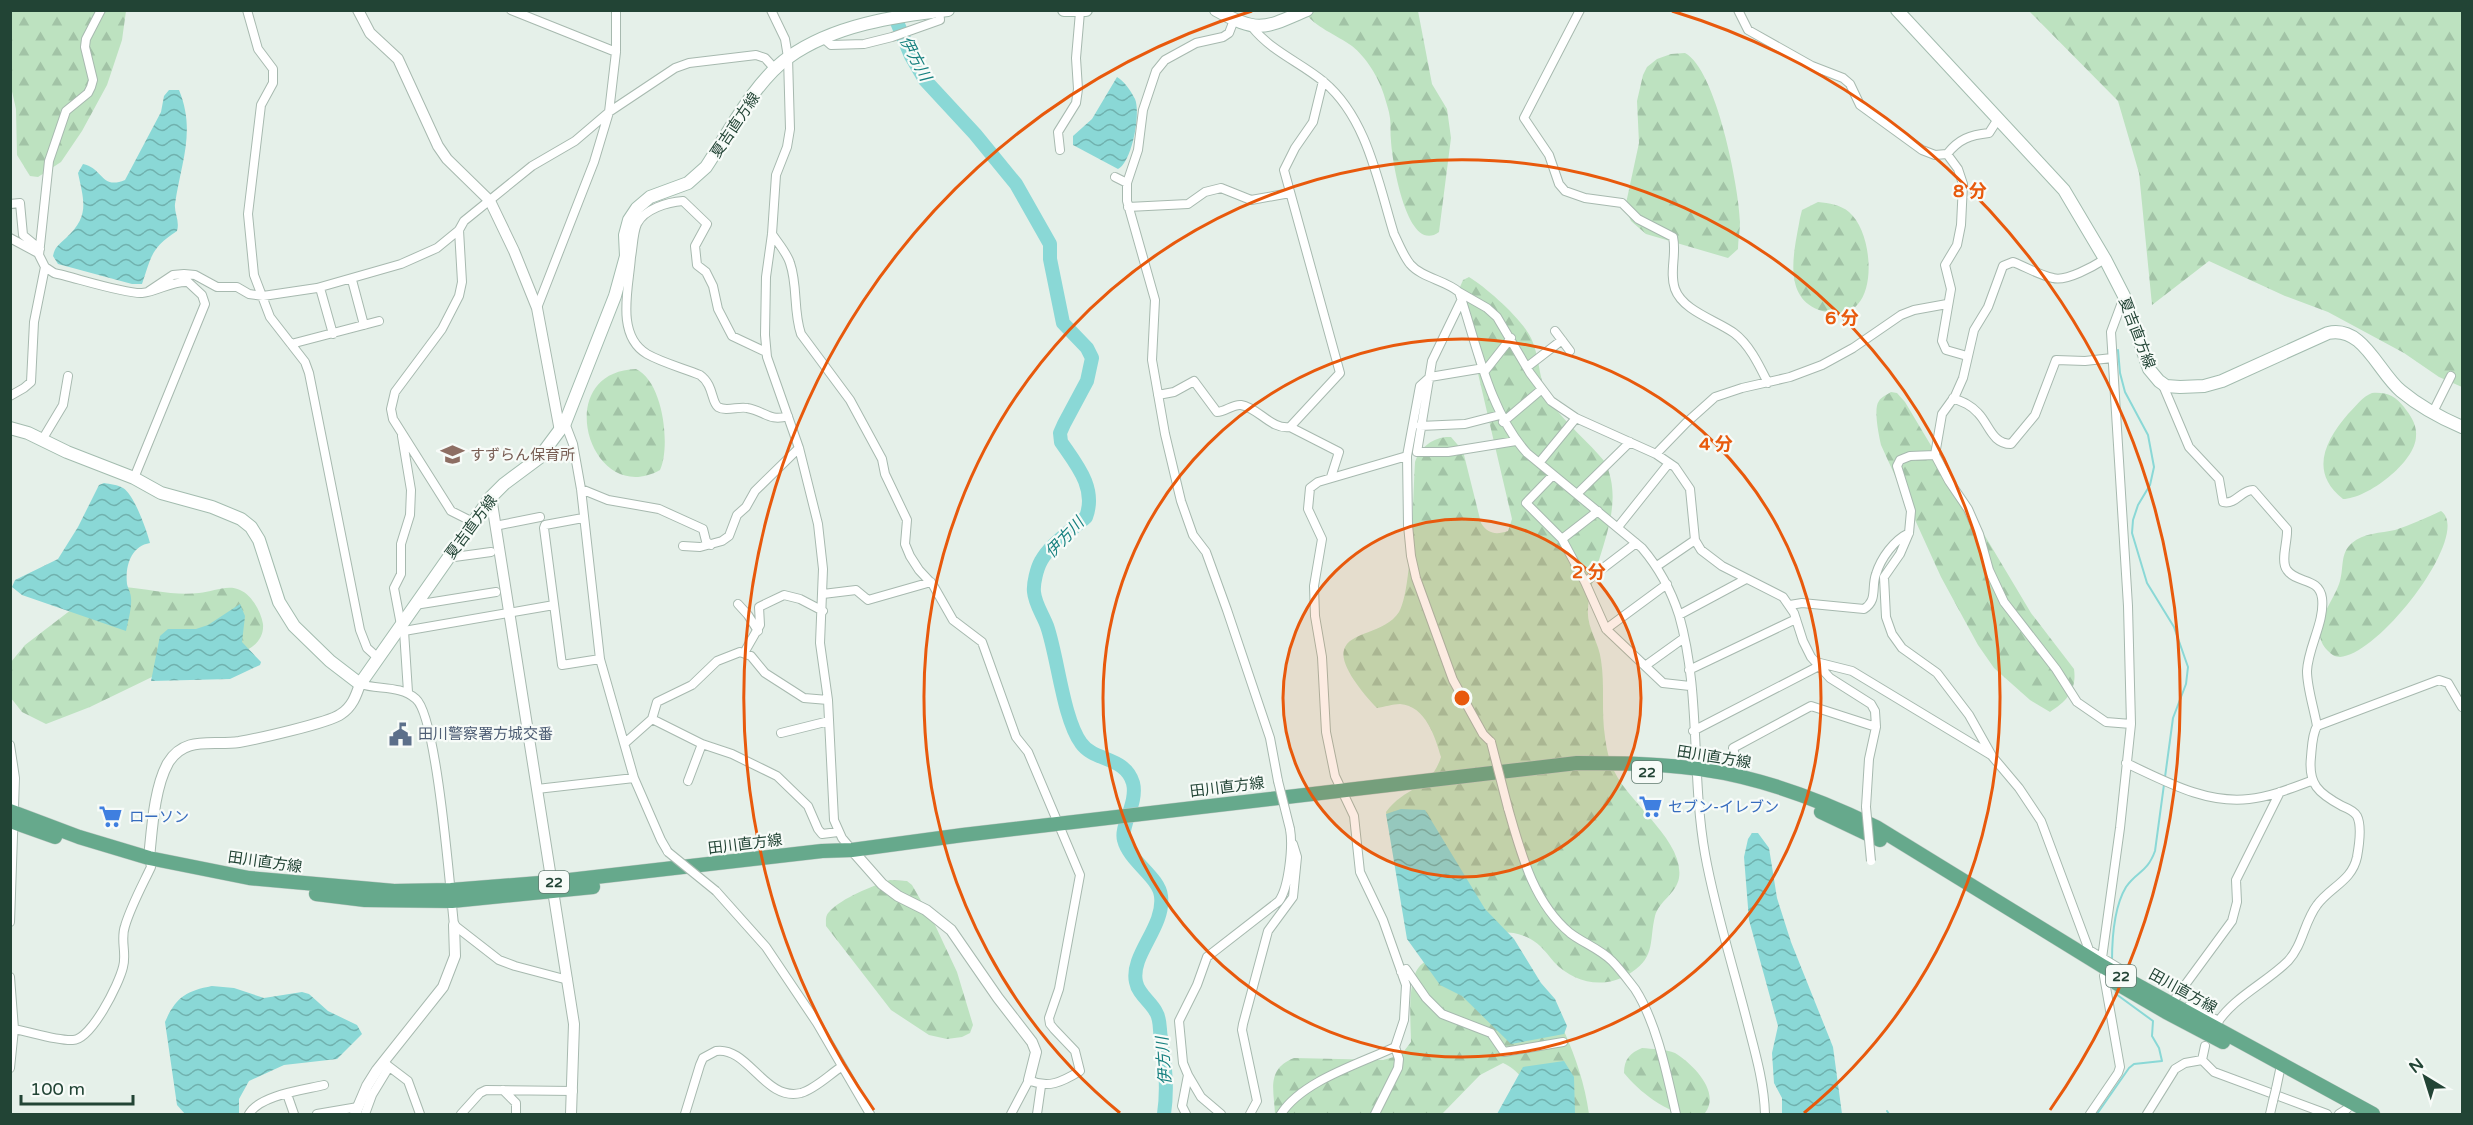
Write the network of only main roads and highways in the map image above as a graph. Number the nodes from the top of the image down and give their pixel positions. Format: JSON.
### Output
{"nodes":[{"id":1,"x":1064,"y":10,"type":"edge"},
{"id":2,"x":1216,"y":10,"type":"edge"},
{"id":3,"x":1897,"y":10,"type":"edge"},
{"id":4,"x":942,"y":11,"type":"edge"},
{"id":5,"x":1083,"y":11,"type":"edge"},
{"id":6,"x":1305,"y":11,"type":"edge"},
{"id":7,"x":2463,"y":427,"type":"edge"},
{"id":8,"x":10,"y":428,"type":"edge"},
{"id":9,"x":1696,"y":774,"type":"junction"},
{"id":10,"x":12,"y":817,"type":"edge"},
{"id":11,"x":2348,"y":1113,"type":"edge"},
{"id":12,"x":2373,"y":1114,"type":"edge"}],
"edges":[{"from":1,"to":5,"type":"main road"},
{"from":2,"to":6,"type":"main road"},
{"from":3,"to":7,"type":"main road","name":"夏吉直方線"},
{"from":4,"to":8,"type":"main road","name":"夏吉直方線"},
{"from":9,"to":10,"type":"main road","name":"田川直方線","number":"22"},
{"from":9,"to":11,"type":"main road","name":"田川直方線","number":"22"},
{"from":9,"to":12,"type":"main road","name":"田川直方線","number":"22"}]}
